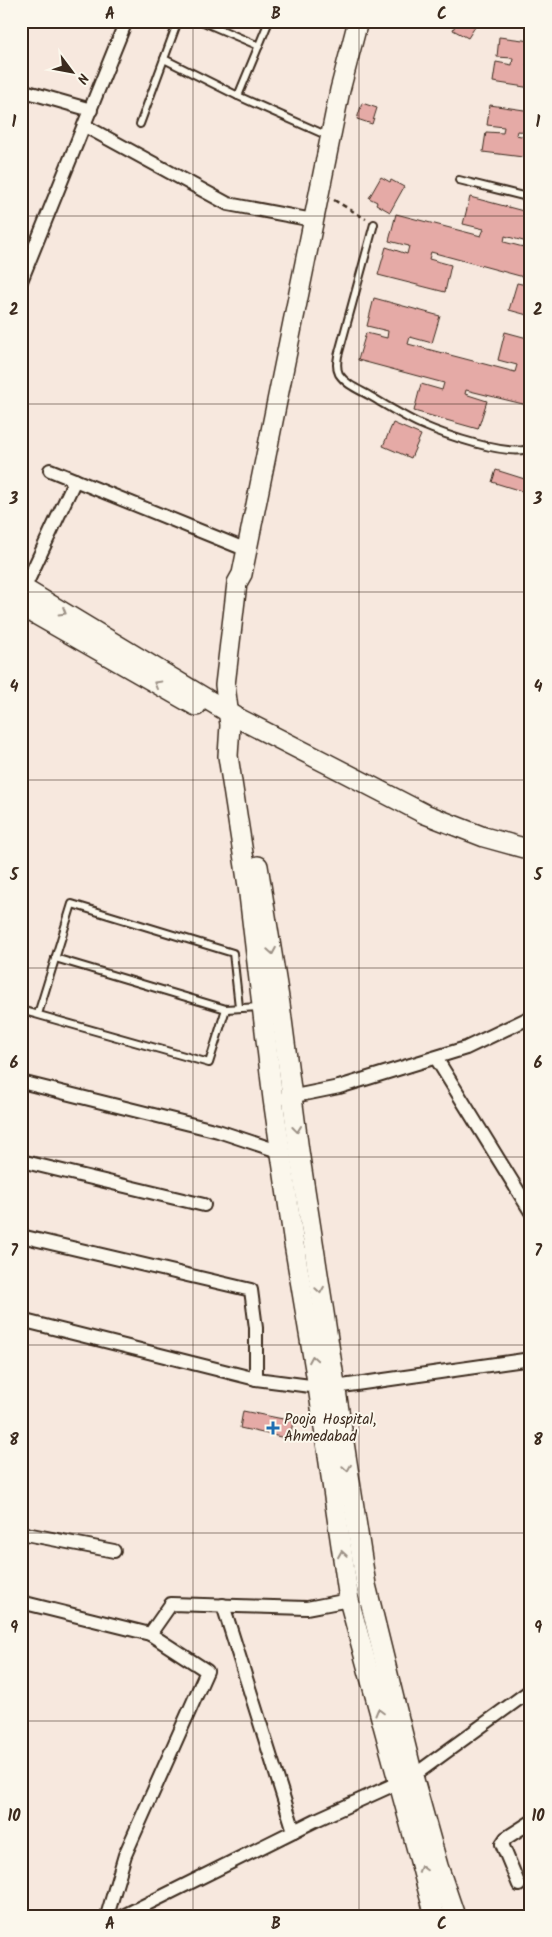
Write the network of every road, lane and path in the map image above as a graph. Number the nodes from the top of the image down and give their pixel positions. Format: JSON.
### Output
{"nodes":[{"id":1,"x":126,"y":21,"type":"edge"},
{"id":2,"x":178,"y":21,"type":"edge"},
{"id":3,"x":201,"y":21,"type":"edge"},
{"id":4,"x":269,"y":21,"type":"edge"},
{"id":5,"x":358,"y":21,"type":"edge"},
{"id":6,"x":259,"y":46,"type":"junction"},
{"id":7,"x":164,"y":59,"type":"junction"},
{"id":8,"x":21,"y":90,"type":"edge"},
{"id":9,"x":238,"y":96,"type":"junction"},
{"id":10,"x":91,"y":110,"type":"junction"},
{"id":11,"x":140,"y":124,"type":"dead end"},
{"id":12,"x":85,"y":126,"type":"junction"},
{"id":13,"x":330,"y":137,"type":"junction"},
{"id":14,"x":459,"y":180,"type":"dead end"},
{"id":15,"x":319,"y":191,"type":"junction"},
{"id":16,"x":531,"y":198,"type":"edge"},
{"id":17,"x":313,"y":220,"type":"junction"},
{"id":18,"x":374,"y":224,"type":"joint"},
{"id":19,"x":21,"y":282,"type":"edge"},
{"id":20,"x":531,"y":448,"type":"edge"},
{"id":21,"x":50,"y":470,"type":"dead end"},
{"id":22,"x":75,"y":480,"type":"junction"},
{"id":23,"x":247,"y":550,"type":"junction"},
{"id":24,"x":22,"y":594,"type":"edge"},
{"id":25,"x":234,"y":721,"type":"junction"},
{"id":26,"x":531,"y":850,"type":"edge"},
{"id":27,"x":531,"y":857,"type":"edge"},
{"id":28,"x":256,"y":904,"type":"junction"},
{"id":29,"x":55,"y":958,"type":"junction"},
{"id":30,"x":239,"y":1007,"type":"junction"},
{"id":31,"x":262,"y":1007,"type":"junction"},
{"id":32,"x":226,"y":1009,"type":"junction"},
{"id":33,"x":21,"y":1010,"type":"edge"},
{"id":34,"x":38,"y":1014,"type":"junction"},
{"id":35,"x":531,"y":1017,"type":"edge"},
{"id":36,"x":436,"y":1058,"type":"junction"},
{"id":37,"x":21,"y":1082,"type":"edge"},
{"id":38,"x":293,"y":1097,"type":"junction"},
{"id":39,"x":273,"y":1099,"type":"junction"},
{"id":40,"x":282,"y":1152,"type":"junction"},
{"id":41,"x":21,"y":1161,"type":"edge"},
{"id":42,"x":204,"y":1205,"type":"dead end"},
{"id":43,"x":531,"y":1212,"type":"edge"},
{"id":44,"x":21,"y":1236,"type":"edge"},
{"id":45,"x":21,"y":1320,"type":"edge"},
{"id":46,"x":531,"y":1359,"type":"edge"},
{"id":47,"x":256,"y":1379,"type":"junction"},
{"id":48,"x":326,"y":1387,"type":"junction"},
{"id":49,"x":21,"y":1533,"type":"edge"},
{"id":50,"x":114,"y":1551,"type":"dead end"},
{"id":51,"x":348,"y":1600,"type":"junction"},
{"id":52,"x":21,"y":1602,"type":"edge"},
{"id":53,"x":223,"y":1605,"type":"junction"},
{"id":54,"x":150,"y":1634,"type":"junction"},
{"id":55,"x":531,"y":1690,"type":"edge"},
{"id":56,"x":406,"y":1779,"type":"junction"},
{"id":57,"x":531,"y":1822,"type":"edge"},
{"id":58,"x":294,"y":1831,"type":"junction"},
{"id":59,"x":519,"y":1885,"type":"dead end"},
{"id":60,"x":147,"y":1911,"type":"edge"},
{"id":61,"x":106,"y":1916,"type":"edge"},
{"id":62,"x":123,"y":1916,"type":"edge"},
{"id":63,"x":435,"y":1916,"type":"edge"},
{"id":64,"x":455,"y":1916,"type":"edge"}],
"edges":[{"from":1,"to":10,"type":"street"},
{"from":2,"to":7,"type":"lane"},
{"from":3,"to":6,"type":"lane"},
{"from":4,"to":6,"type":"lane"},
{"from":5,"to":13,"type":"street"},
{"from":6,"to":9,"type":"lane"},
{"from":7,"to":9,"type":"lane"},
{"from":7,"to":11,"type":"lane"},
{"from":8,"to":10,"type":"street"},
{"from":9,"to":13,"type":"lane"},
{"from":10,"to":12,"type":"street"},
{"from":12,"to":17,"type":"street"},
{"from":12,"to":19,"type":"street"},
{"from":13,"to":15,"type":"street"},
{"from":14,"to":16,"type":"lane"},
{"from":15,"to":17,"type":"street"},
{"from":15,"to":18,"type":"path"},
{"from":17,"to":23,"type":"street"},
{"from":18,"to":20,"type":"lane"},
{"from":21,"to":22,"type":"street"},
{"from":22,"to":23,"type":"street"},
{"from":22,"to":24,"type":"street"},
{"from":23,"to":25,"type":"street"},
{"from":24,"to":25,"type":"street"},
{"from":25,"to":26,"type":"street"},
{"from":25,"to":27,"type":"street"},
{"from":25,"to":28,"type":"street"},
{"from":28,"to":31,"type":"street"},
{"from":28,"to":38,"type":"street","one_way":true},
{"from":29,"to":30,"type":"lane"},
{"from":29,"to":32,"type":"lane"},
{"from":29,"to":34,"type":"lane"},
{"from":30,"to":31,"type":"lane"},
{"from":30,"to":32,"type":"lane"},
{"from":31,"to":39,"type":"street"},
{"from":32,"to":34,"type":"lane"},
{"from":33,"to":34,"type":"lane"},
{"from":35,"to":36,"type":"street"},
{"from":36,"to":38,"type":"street"},
{"from":36,"to":43,"type":"street"},
{"from":37,"to":40,"type":"street"},
{"from":38,"to":39,"type":"street"},
{"from":38,"to":48,"type":"street","one_way":true},
{"from":39,"to":40,"type":"street"},
{"from":48,"to":40,"type":"street","one_way":true},
{"from":41,"to":42,"type":"street"},
{"from":44,"to":47,"type":"street"},
{"from":45,"to":47,"type":"street"},
{"from":46,"to":48,"type":"street"},
{"from":47,"to":48,"type":"street"},
{"from":51,"to":48,"type":"street","one_way":true},
{"from":48,"to":56,"type":"street","one_way":true},
{"from":49,"to":50,"type":"street"},
{"from":51,"to":53,"type":"street"},
{"from":56,"to":51,"type":"street","one_way":true},
{"from":52,"to":54,"type":"street"},
{"from":53,"to":54,"type":"street"},
{"from":53,"to":58,"type":"street"},
{"from":54,"to":61,"type":"street"},
{"from":55,"to":56,"type":"street"},
{"from":56,"to":58,"type":"street"},
{"from":63,"to":56,"type":"street","one_way":true},
{"from":56,"to":64,"type":"street"},
{"from":57,"to":59,"type":"street"},
{"from":58,"to":60,"type":"street"},
{"from":60,"to":62,"type":"street"}]}
